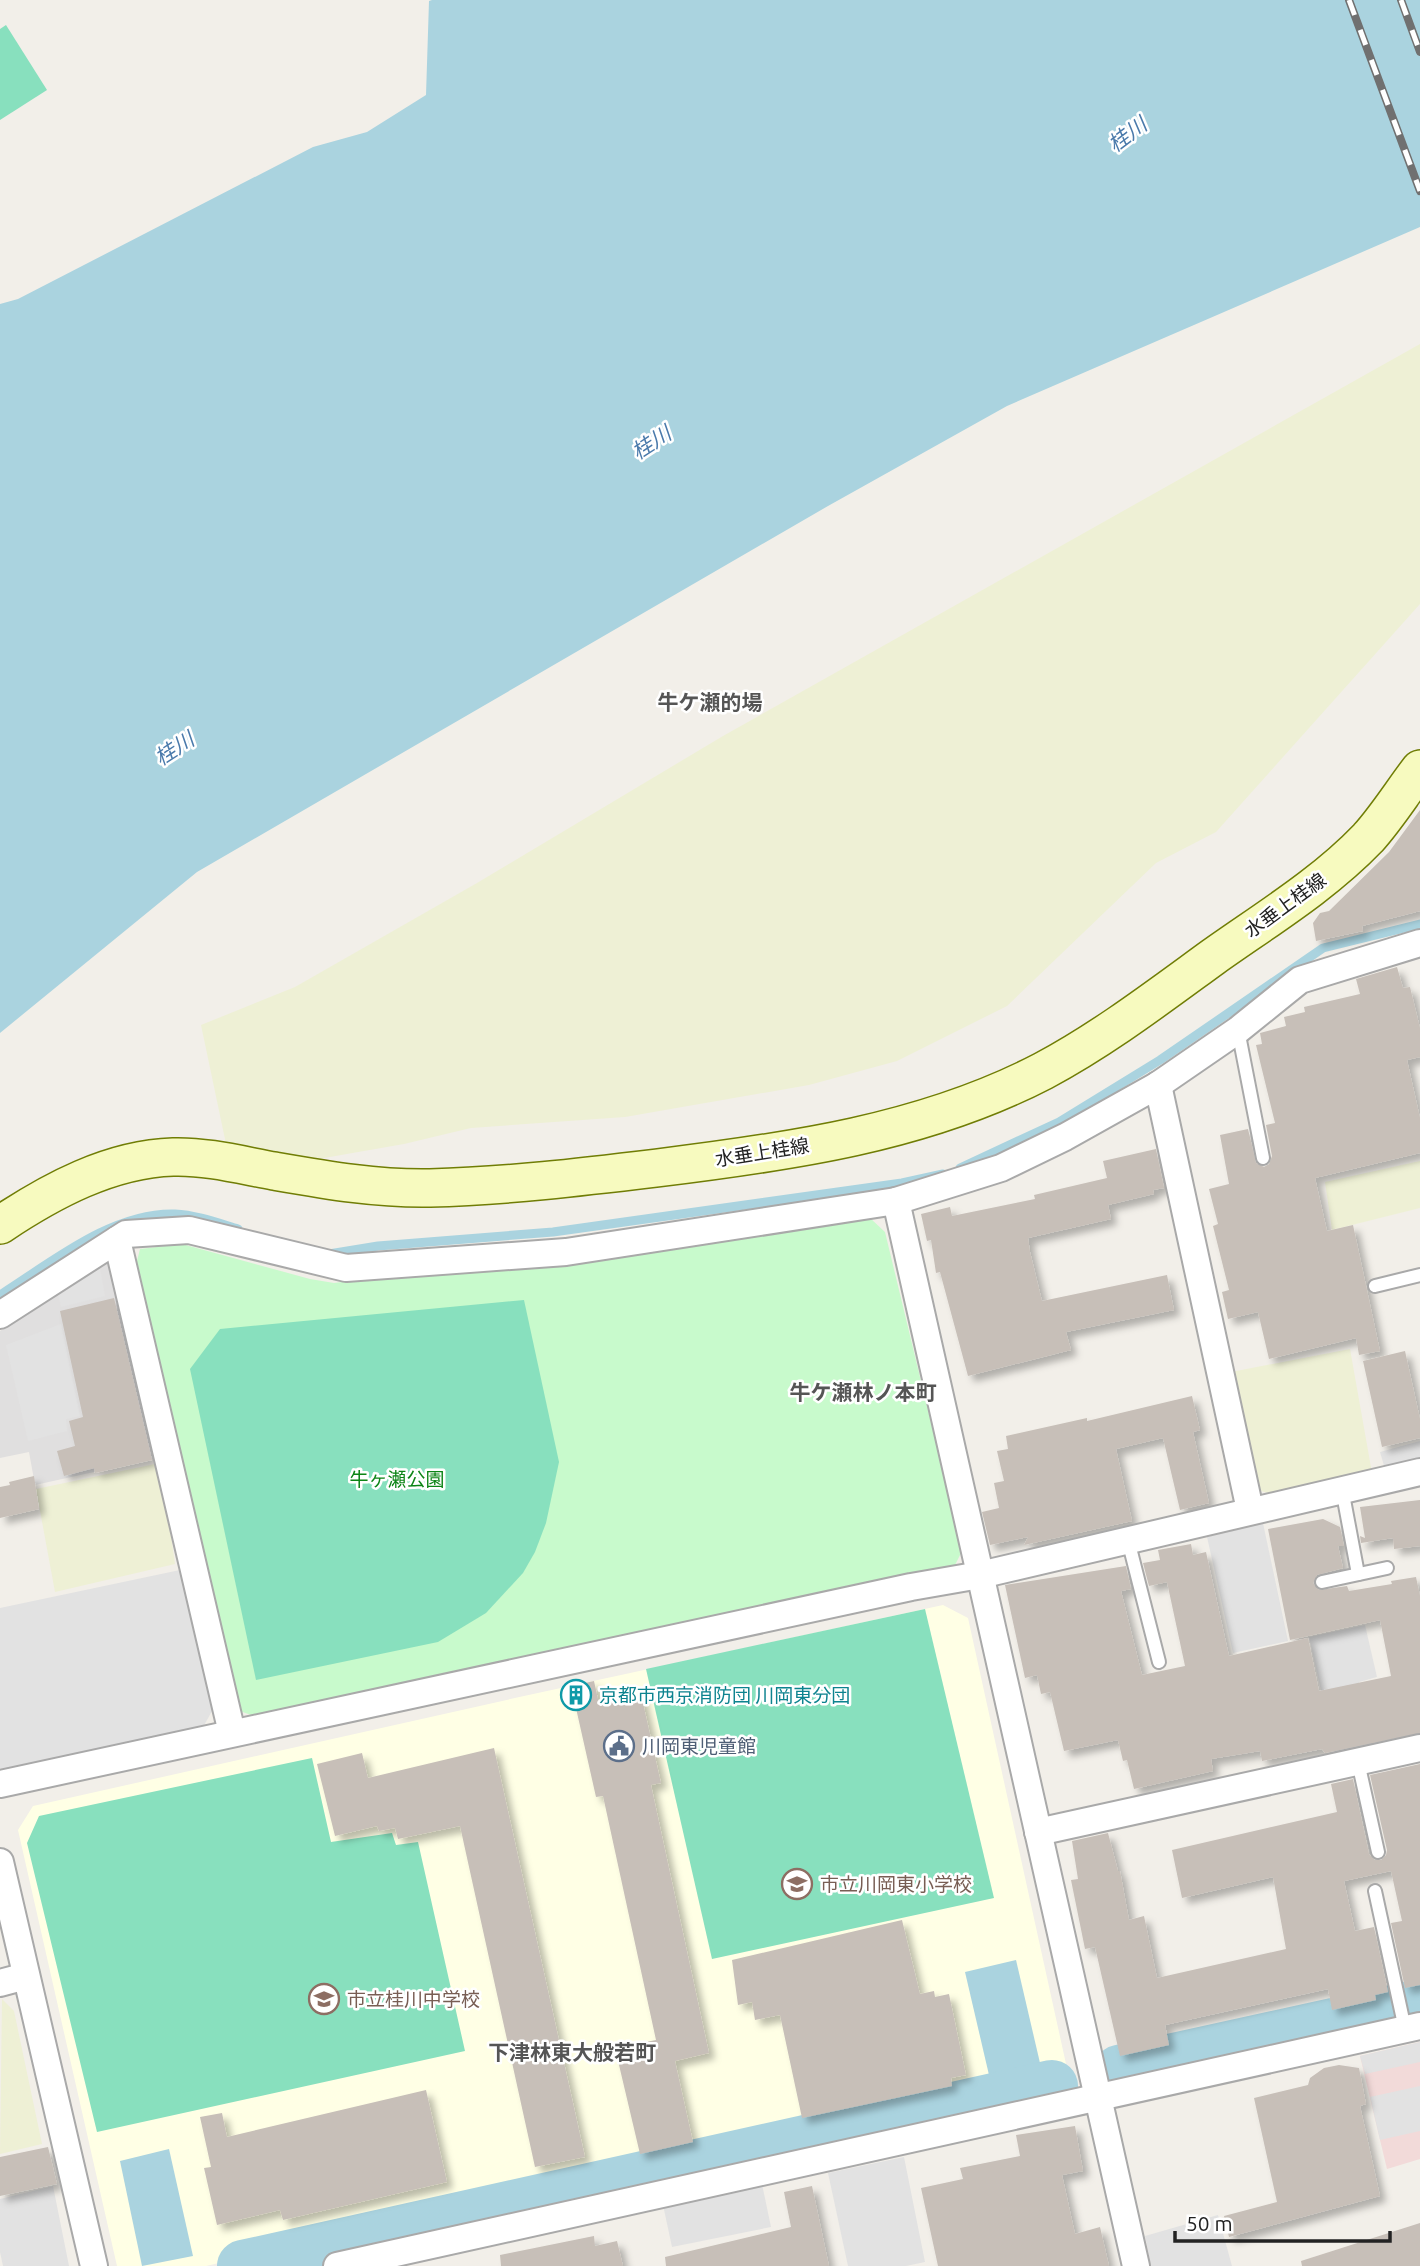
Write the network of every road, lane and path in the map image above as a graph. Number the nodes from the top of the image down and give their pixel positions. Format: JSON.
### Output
{"nodes":[{"id":1,"x":1420,"y":769,"type":"edge"},
{"id":2,"x":1420,"y":944,"type":"edge"},
{"id":3,"x":1238,"y":1030,"type":"junction"},
{"id":4,"x":1158,"y":1085,"type":"junction"},
{"id":5,"x":1263,"y":1158,"type":"dead end"},
{"id":6,"x":895,"y":1201,"type":"junction"},
{"id":7,"x":0,"y":1225,"type":"edge"},
{"id":8,"x":117,"y":1240,"type":"junction"},
{"id":9,"x":1420,"y":1275,"type":"edge"},
{"id":10,"x":1375,"y":1286,"type":"dead end"},
{"id":11,"x":0,"y":1315,"type":"edge"},
{"id":12,"x":1420,"y":1472,"type":"edge"},
{"id":13,"x":1342,"y":1489,"type":"junction"},
{"id":14,"x":1250,"y":1510,"type":"junction"},
{"id":15,"x":1128,"y":1539,"type":"junction"},
{"id":16,"x":1387,"y":1568,"type":"dead end"},
{"id":17,"x":1358,"y":1574,"type":"junction"},
{"id":18,"x":980,"y":1575,"type":"junction"},
{"id":19,"x":1322,"y":1582,"type":"dead end"},
{"id":20,"x":1159,"y":1662,"type":"dead end"},
{"id":21,"x":232,"y":1733,"type":"junction"},
{"id":22,"x":1420,"y":1748,"type":"edge"},
{"id":23,"x":1358,"y":1762,"type":"junction"},
{"id":24,"x":0,"y":1784,"type":"edge"},
{"id":25,"x":1038,"y":1832,"type":"junction"},
{"id":26,"x":1378,"y":1852,"type":"dead end"},
{"id":27,"x":0,"y":1862,"type":"edge"},
{"id":28,"x":1375,"y":1891,"type":"dead end"},
{"id":29,"x":26,"y":1976,"type":"junction"},
{"id":30,"x":0,"y":1983,"type":"edge"},
{"id":31,"x":1412,"y":2028,"type":"edge"},
{"id":32,"x":1098,"y":2098,"type":"junction"},
{"id":33,"x":94,"y":2266,"type":"edge"},
{"id":34,"x":337,"y":2266,"type":"edge"},
{"id":35,"x":1136,"y":2266,"type":"edge"}],
"edges":[{"from":1,"to":7,"type":"main road","name":"水垂上桂線"},
{"from":2,"to":3,"type":"street"},
{"from":3,"to":4,"type":"street"},
{"from":3,"to":5,"type":"lane"},
{"from":4,"to":6,"type":"street"},
{"from":4,"to":14,"type":"street"},
{"from":6,"to":8,"type":"street"},
{"from":6,"to":18,"type":"street"},
{"from":8,"to":11,"type":"street"},
{"from":8,"to":21,"type":"street"},
{"from":9,"to":10,"type":"lane"},
{"from":12,"to":13,"type":"street"},
{"from":13,"to":14,"type":"street"},
{"from":13,"to":17,"type":"lane"},
{"from":14,"to":15,"type":"street"},
{"from":15,"to":18,"type":"street"},
{"from":15,"to":20,"type":"lane"},
{"from":16,"to":17,"type":"lane"},
{"from":17,"to":19,"type":"lane"},
{"from":18,"to":21,"type":"street"},
{"from":18,"to":25,"type":"street"},
{"from":21,"to":24,"type":"street"},
{"from":22,"to":23,"type":"street"},
{"from":23,"to":25,"type":"street"},
{"from":23,"to":26,"type":"lane"},
{"from":25,"to":32,"type":"street"},
{"from":27,"to":29,"type":"street"},
{"from":28,"to":31,"type":"lane"},
{"from":29,"to":30,"type":"street"},
{"from":29,"to":33,"type":"street"},
{"from":31,"to":32,"type":"street"},
{"from":32,"to":34,"type":"street"},
{"from":32,"to":35,"type":"street"}]}
